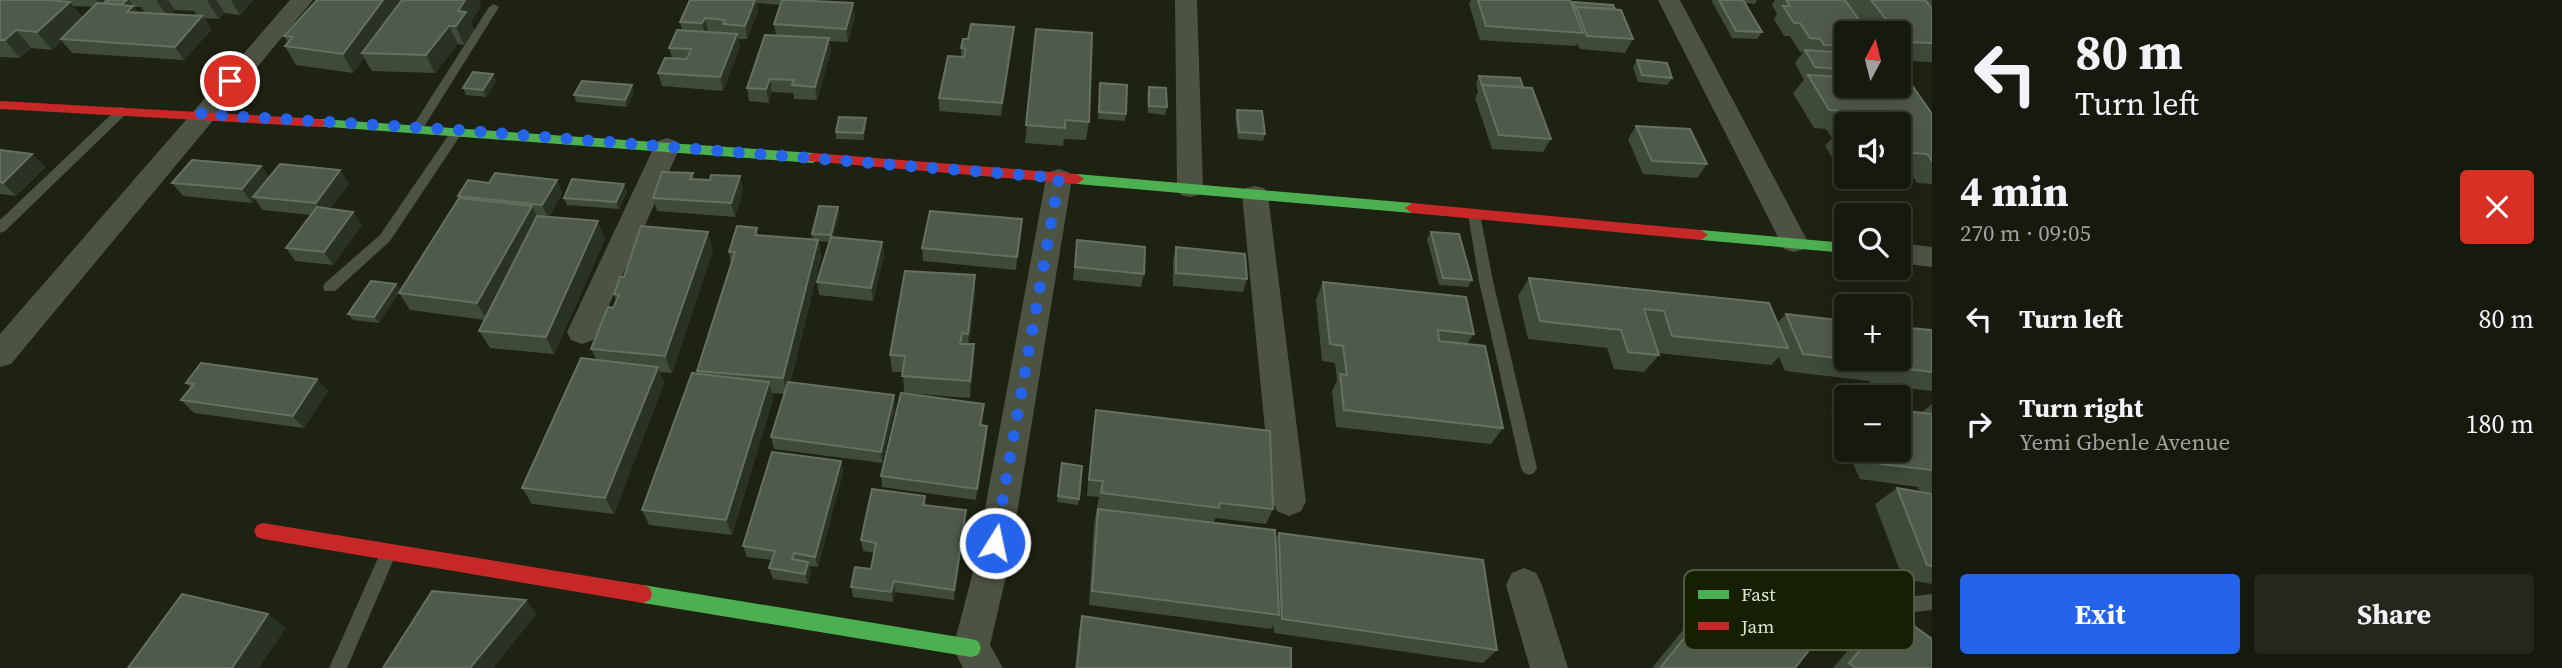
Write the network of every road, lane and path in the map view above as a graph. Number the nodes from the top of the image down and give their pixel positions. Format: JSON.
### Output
{"nodes":[{"id":1,"x":302,"y":0,"type":"edge"},
{"id":2,"x":1186,"y":0,"type":"edge"},
{"id":3,"x":1669,"y":0,"type":"edge"},
{"id":4,"x":494,"y":7,"type":"dead end"},
{"id":5,"x":0,"y":105,"type":"edge"},
{"id":6,"x":122,"y":111,"type":"junction"},
{"id":7,"x":201,"y":114,"type":"junction"},
{"id":8,"x":418,"y":127,"type":"junction"},
{"id":9,"x":458,"y":130,"type":"junction"},
{"id":10,"x":667,"y":146,"type":"junction"},
{"id":11,"x":1059,"y":178,"type":"junction"},
{"id":12,"x":1190,"y":188,"type":"junction"},
{"id":13,"x":1255,"y":195,"type":"junction"},
{"id":14,"x":1474,"y":214,"type":"junction"},
{"id":15,"x":0,"y":228,"type":"edge"},
{"id":16,"x":1794,"y":242,"type":"junction"},
{"id":17,"x":1834,"y":247,"type":"edge"},
{"id":18,"x":1911,"y":254,"type":"edge"},
{"id":19,"x":1932,"y":257,"type":"edge"},
{"id":20,"x":330,"y":287,"type":"dead end"},
{"id":21,"x":582,"y":332,"type":"dead end"},
{"id":22,"x":0,"y":355,"type":"edge"},
{"id":23,"x":1529,"y":468,"type":"dead end"},
{"id":24,"x":1289,"y":501,"type":"dead end"},
{"id":25,"x":263,"y":531,"type":"dead end"},
{"id":26,"x":389,"y":551,"type":"junction"},
{"id":27,"x":1524,"y":585,"type":"dead end"},
{"id":28,"x":1932,"y":602,"type":"edge"},
{"id":29,"x":1914,"y":604,"type":"edge"},
{"id":30,"x":978,"y":658,"type":"edge"},
{"id":31,"x":338,"y":668,"type":"edge"},
{"id":32,"x":1549,"y":668,"type":"edge"}],
"edges":[{"from":1,"to":7,"type":"street"},
{"from":2,"to":12,"type":"street"},
{"from":3,"to":16,"type":"street"},
{"from":4,"to":8,"type":"lane"},
{"from":5,"to":6,"type":"street"},
{"from":6,"to":7,"type":"street"},
{"from":6,"to":15,"type":"lane"},
{"from":7,"to":8,"type":"street"},
{"from":7,"to":22,"type":"street"},
{"from":8,"to":9,"type":"street"},
{"from":9,"to":10,"type":"street"},
{"from":9,"to":20,"type":"lane"},
{"from":10,"to":11,"type":"street"},
{"from":10,"to":21,"type":"street"},
{"from":11,"to":12,"type":"street"},
{"from":11,"to":30,"type":"street"},
{"from":12,"to":13,"type":"street"},
{"from":13,"to":14,"type":"street"},
{"from":13,"to":24,"type":"street"},
{"from":14,"to":16,"type":"street"},
{"from":14,"to":23,"type":"lane"},
{"from":16,"to":17,"type":"street"},
{"from":18,"to":19,"type":"street"},
{"from":25,"to":26,"type":"street"},
{"from":26,"to":30,"type":"street"},
{"from":26,"to":31,"type":"lane"},
{"from":27,"to":32,"type":"street"},
{"from":28,"to":29,"type":"lane"}]}
